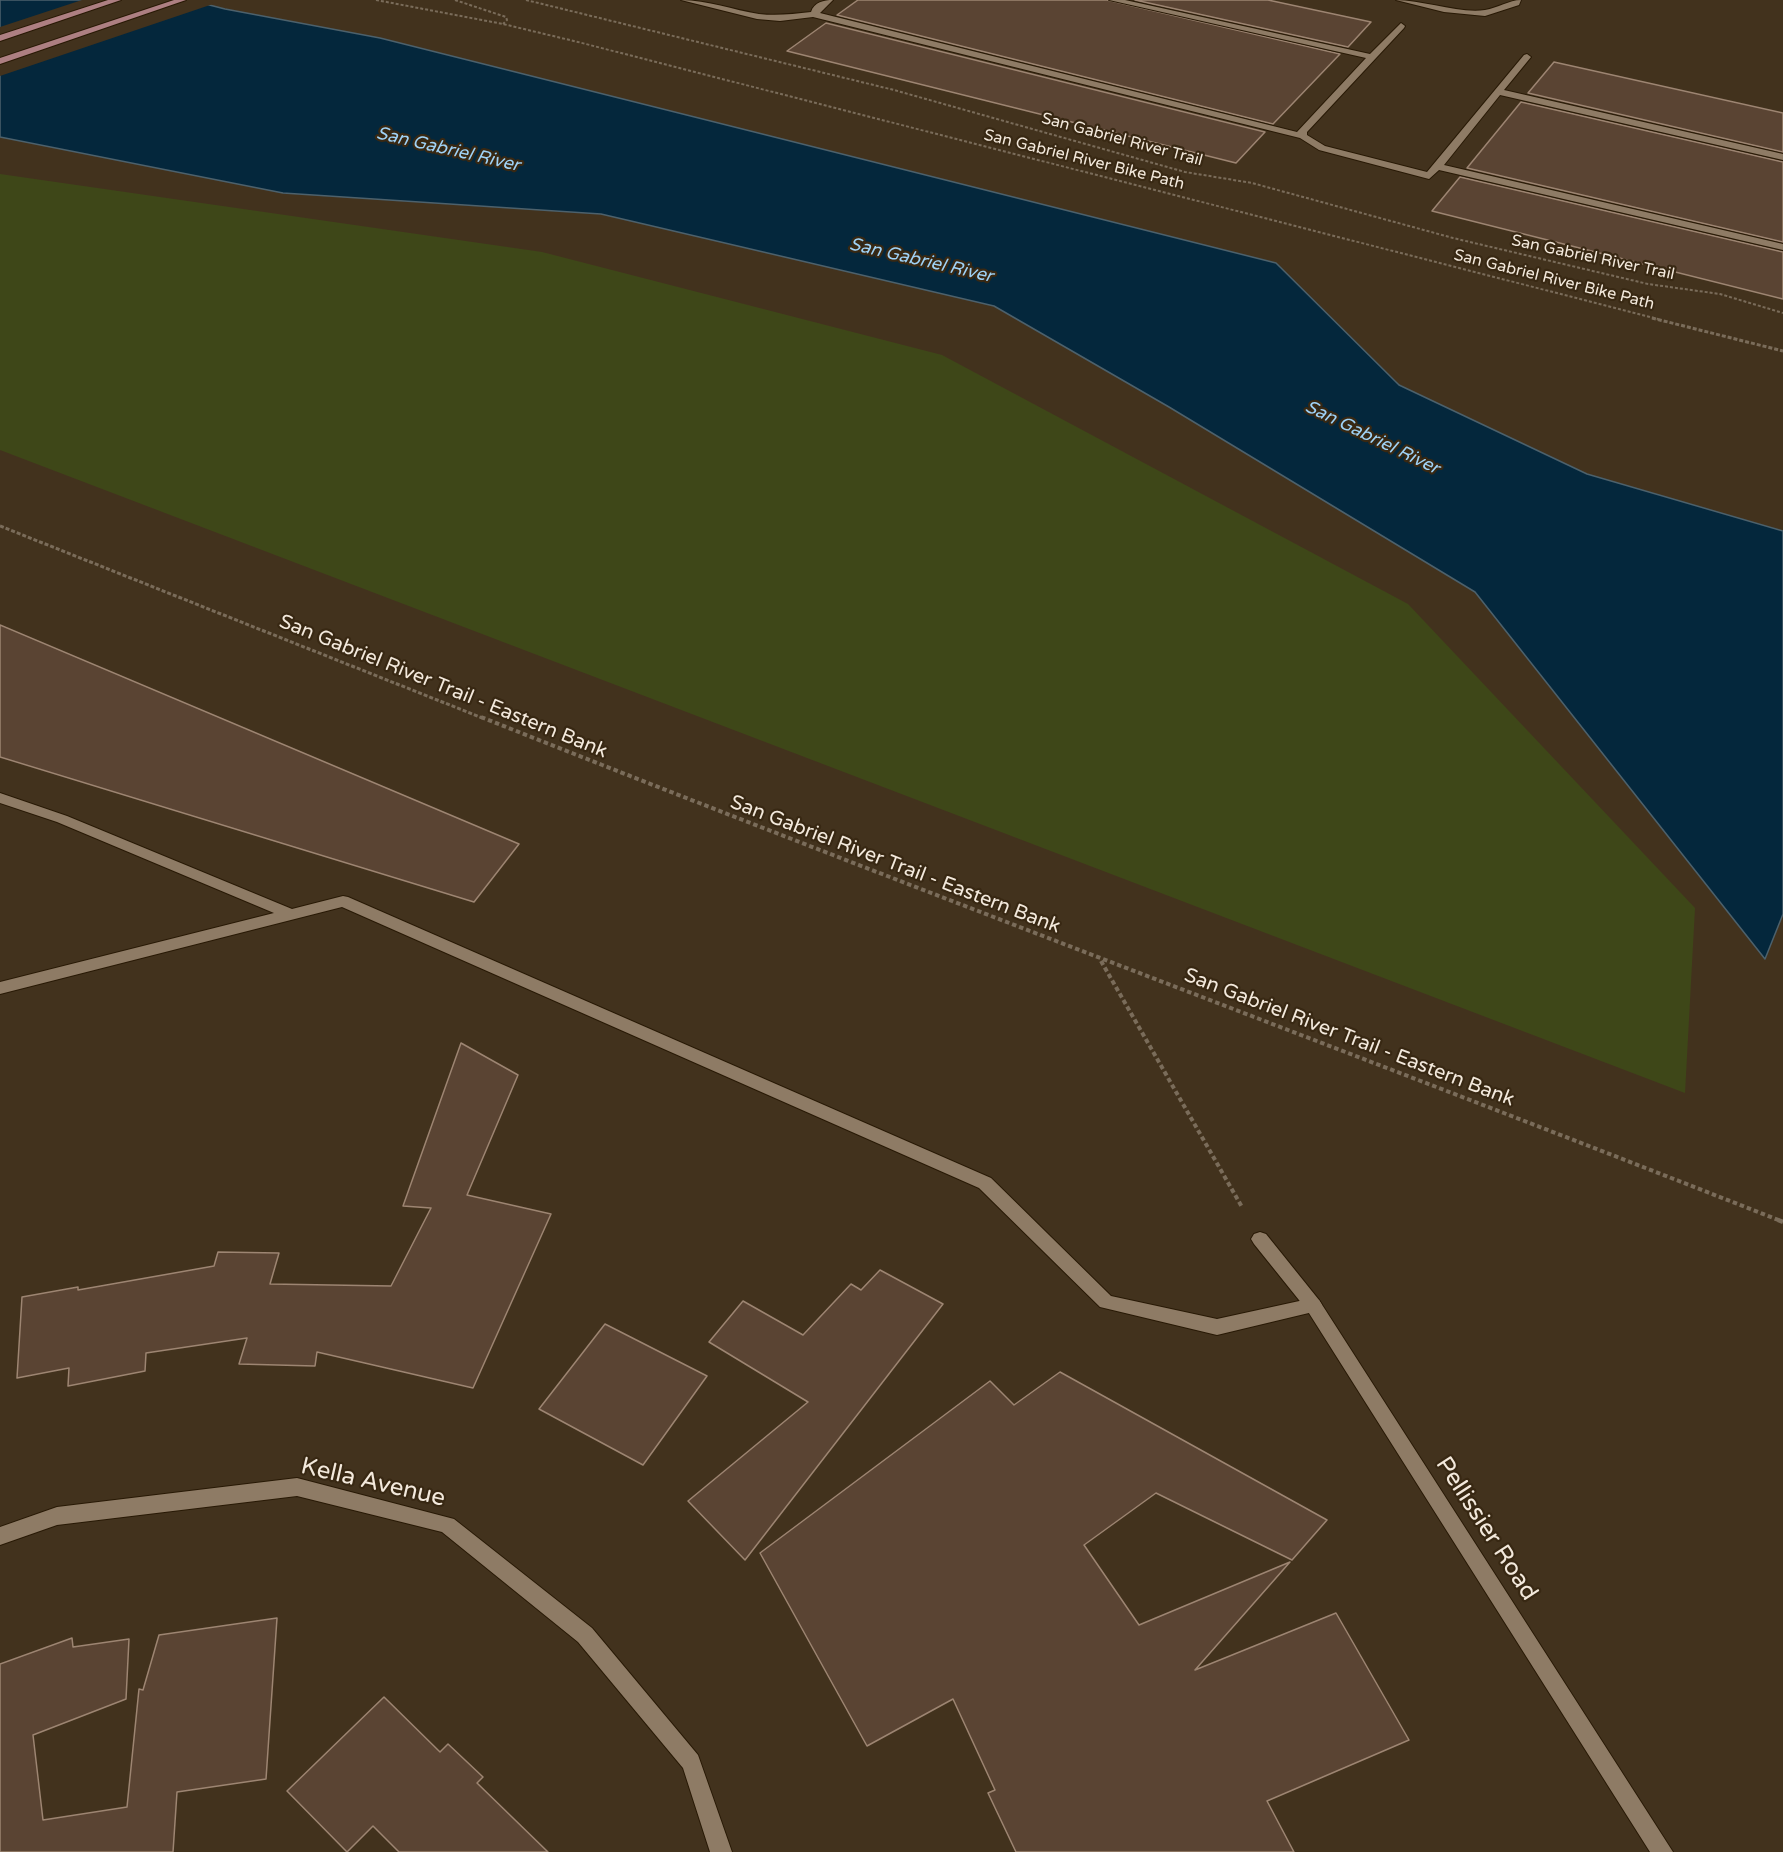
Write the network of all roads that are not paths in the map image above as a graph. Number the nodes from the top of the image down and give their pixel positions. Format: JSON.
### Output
{"nodes":[{"id":1,"x":117,"y":0,"type":"edge"},
{"id":2,"x":182,"y":0,"type":"edge"},
{"id":3,"x":685,"y":0,"type":"edge"},
{"id":4,"x":829,"y":0,"type":"edge"},
{"id":5,"x":1113,"y":0,"type":"edge"},
{"id":6,"x":1400,"y":0,"type":"edge"},
{"id":7,"x":1517,"y":0,"type":"edge"},
{"id":8,"x":815,"y":14,"type":"junction"},
{"id":9,"x":1401,"y":26,"type":"dead end"},
{"id":10,"x":0,"y":38,"type":"edge"},
{"id":11,"x":1372,"y":57,"type":"junction"},
{"id":12,"x":1527,"y":57,"type":"dead end"},
{"id":13,"x":0,"y":61,"type":"edge"},
{"id":14,"x":1499,"y":92,"type":"junction"},
{"id":15,"x":1303,"y":136,"type":"junction"},
{"id":16,"x":1783,"y":157,"type":"edge"},
{"id":17,"x":1437,"y":166,"type":"junction"},
{"id":18,"x":1783,"y":247,"type":"edge"},
{"id":19,"x":0,"y":798,"type":"edge"},
{"id":20,"x":291,"y":914,"type":"junction"},
{"id":21,"x":1,"y":988,"type":"edge"},
{"id":22,"x":1260,"y":1239,"type":"road end"},
{"id":23,"x":1313,"y":1305,"type":"junction"},
{"id":24,"x":0,"y":1536,"type":"edge"},
{"id":25,"x":721,"y":1852,"type":"edge"},
{"id":26,"x":1662,"y":1852,"type":"edge"}],
"edges":[{"from":1,"to":10,"type":"main road"},
{"from":2,"to":13,"type":"main road"},
{"from":3,"to":8,"type":"street"},
{"from":4,"to":8,"type":"street"},
{"from":5,"to":11,"type":"street"},
{"from":6,"to":7,"type":"street"},
{"from":8,"to":15,"type":"street"},
{"from":9,"to":11,"type":"street"},
{"from":11,"to":15,"type":"street"},
{"from":12,"to":14,"type":"street"},
{"from":14,"to":16,"type":"street"},
{"from":14,"to":17,"type":"street"},
{"from":15,"to":17,"type":"street"},
{"from":17,"to":18,"type":"street"},
{"from":19,"to":20,"type":"street"},
{"from":20,"to":21,"type":"street"},
{"from":20,"to":23,"type":"street"},
{"from":22,"to":23,"type":"street","name":"Pellissier Road"},
{"from":23,"to":26,"type":"street","name":"Pellissier Road"},
{"from":24,"to":25,"type":"street","name":"Kella Avenue"}]}
